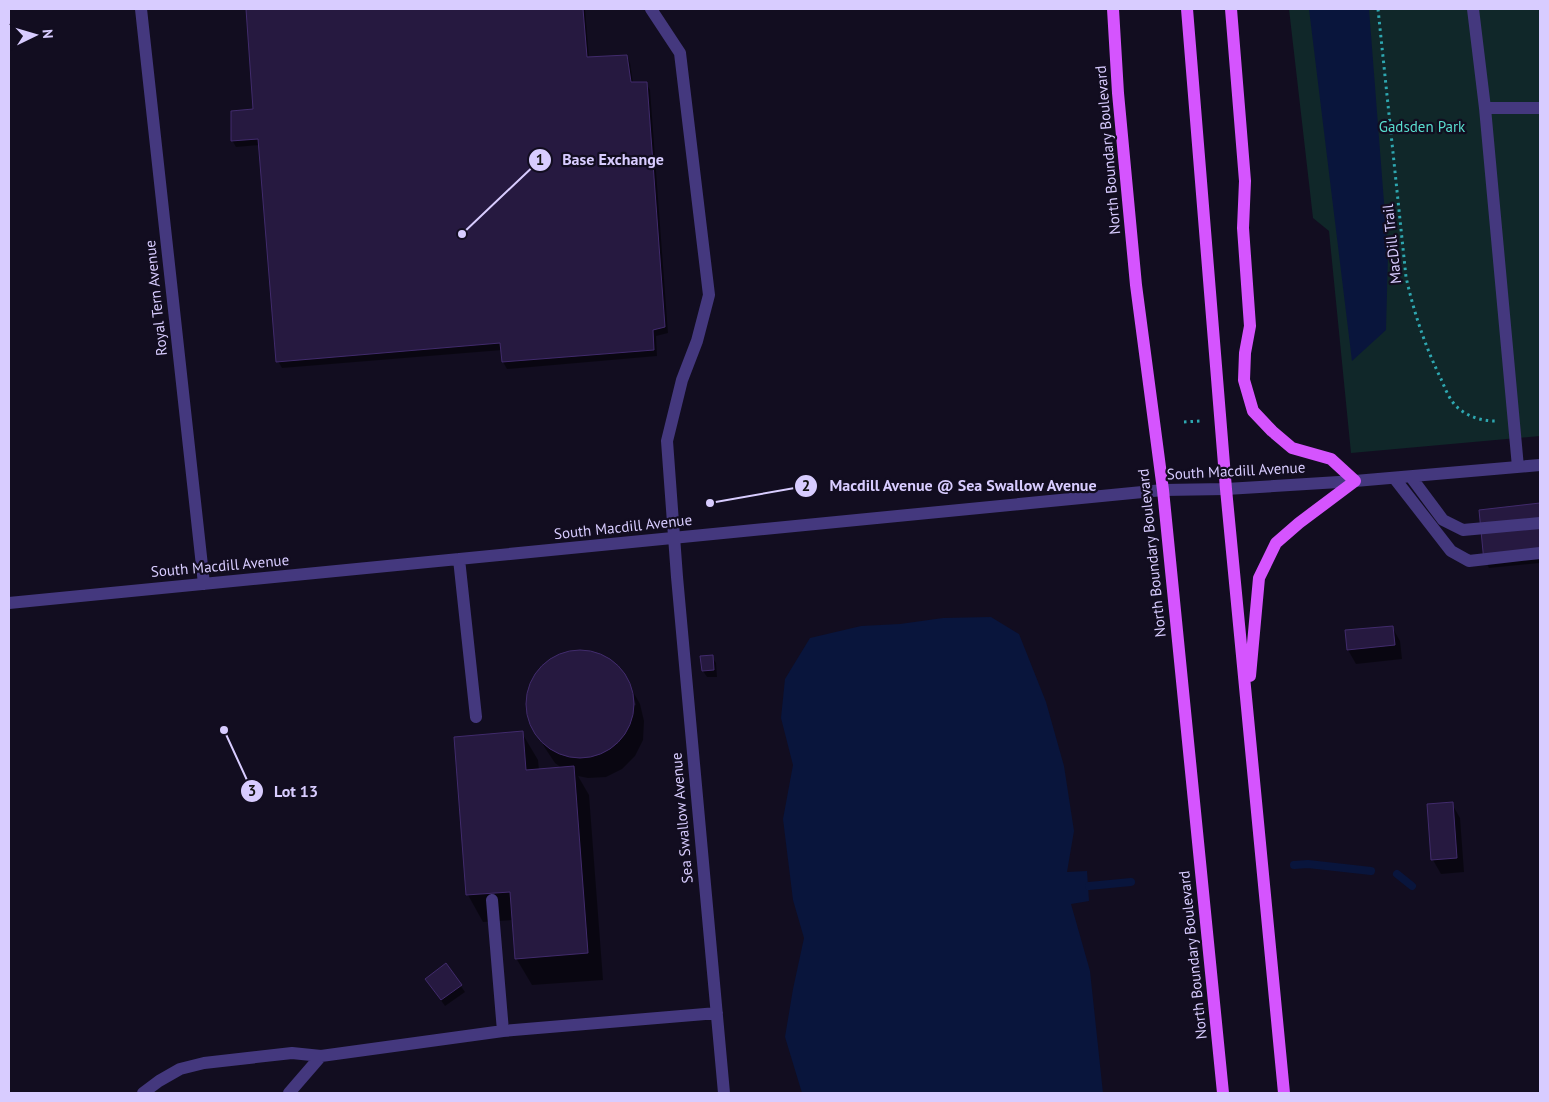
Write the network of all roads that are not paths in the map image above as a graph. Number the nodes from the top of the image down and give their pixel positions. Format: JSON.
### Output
{"nodes":[{"id":1,"x":141,"y":9,"type":"edge"},
{"id":2,"x":651,"y":9,"type":"edge"},
{"id":3,"x":1113,"y":9,"type":"edge"},
{"id":4,"x":1187,"y":9,"type":"edge"},
{"id":5,"x":1231,"y":9,"type":"edge"},
{"id":6,"x":1473,"y":9,"type":"edge"},
{"id":7,"x":1485,"y":108,"type":"junction"},
{"id":8,"x":1540,"y":108,"type":"edge"},
{"id":9,"x":1540,"y":465,"type":"edge"},
{"id":10,"x":1518,"y":467,"type":"junction"},
{"id":11,"x":1411,"y":477,"type":"junction"},
{"id":12,"x":1395,"y":479,"type":"junction"},
{"id":13,"x":1355,"y":481,"type":"junction"},
{"id":14,"x":1226,"y":489,"type":"junction"},
{"id":15,"x":1163,"y":490,"type":"junction"},
{"id":16,"x":1540,"y":524,"type":"edge"},
{"id":17,"x":673,"y":539,"type":"junction"},
{"id":18,"x":1540,"y":554,"type":"edge"},
{"id":19,"x":460,"y":559,"type":"junction"},
{"id":20,"x":204,"y":584,"type":"junction"},
{"id":21,"x":9,"y":603,"type":"edge"},
{"id":22,"x":1247,"y":706,"type":"junction"},
{"id":23,"x":476,"y":718,"type":"dead end"},
{"id":24,"x":492,"y":900,"type":"dead end"},
{"id":25,"x":717,"y":1013,"type":"junction"},
{"id":26,"x":503,"y":1031,"type":"junction"},
{"id":27,"x":322,"y":1056,"type":"junction"},
{"id":28,"x":143,"y":1093,"type":"edge"},
{"id":29,"x":289,"y":1093,"type":"edge"},
{"id":30,"x":724,"y":1093,"type":"edge"},
{"id":31,"x":1223,"y":1093,"type":"edge"},
{"id":32,"x":1284,"y":1093,"type":"edge"}],
"edges":[{"from":1,"to":20,"type":"street","name":"Royal Tern Avenue"},
{"from":2,"to":17,"type":"street","name":"Sea Swallow Avenue"},
{"from":3,"to":15,"type":"main road","name":"North Boundary Boulevard"},
{"from":4,"to":14,"type":"main road"},
{"from":5,"to":13,"type":"main road"},
{"from":6,"to":7,"type":"street"},
{"from":7,"to":8,"type":"street"},
{"from":7,"to":10,"type":"street"},
{"from":9,"to":10,"type":"street","name":"South Macdill Avenue"},
{"from":10,"to":11,"type":"street","name":"South Macdill Avenue"},
{"from":11,"to":12,"type":"street","name":"South Macdill Avenue"},
{"from":11,"to":16,"type":"street"},
{"from":12,"to":13,"type":"street","name":"South Macdill Avenue"},
{"from":12,"to":18,"type":"street"},
{"from":13,"to":14,"type":"street","name":"South Macdill Avenue"},
{"from":13,"to":22,"type":"main road"},
{"from":14,"to":15,"type":"street","name":"South Macdill Avenue"},
{"from":14,"to":22,"type":"main road"},
{"from":15,"to":17,"type":"street","name":"South Macdill Avenue"},
{"from":15,"to":31,"type":"main road","name":"North Boundary Boulevard"},
{"from":17,"to":19,"type":"street","name":"South Macdill Avenue"},
{"from":17,"to":25,"type":"street","name":"Sea Swallow Avenue"},
{"from":19,"to":20,"type":"street","name":"South Macdill Avenue"},
{"from":19,"to":23,"type":"street"},
{"from":20,"to":21,"type":"street","name":"South Macdill Avenue"},
{"from":22,"to":32,"type":"main road"},
{"from":24,"to":26,"type":"street"},
{"from":25,"to":26,"type":"street"},
{"from":25,"to":30,"type":"street","name":"Sea Swallow Avenue"},
{"from":26,"to":27,"type":"street"},
{"from":27,"to":28,"type":"street"},
{"from":27,"to":29,"type":"street"}]}
